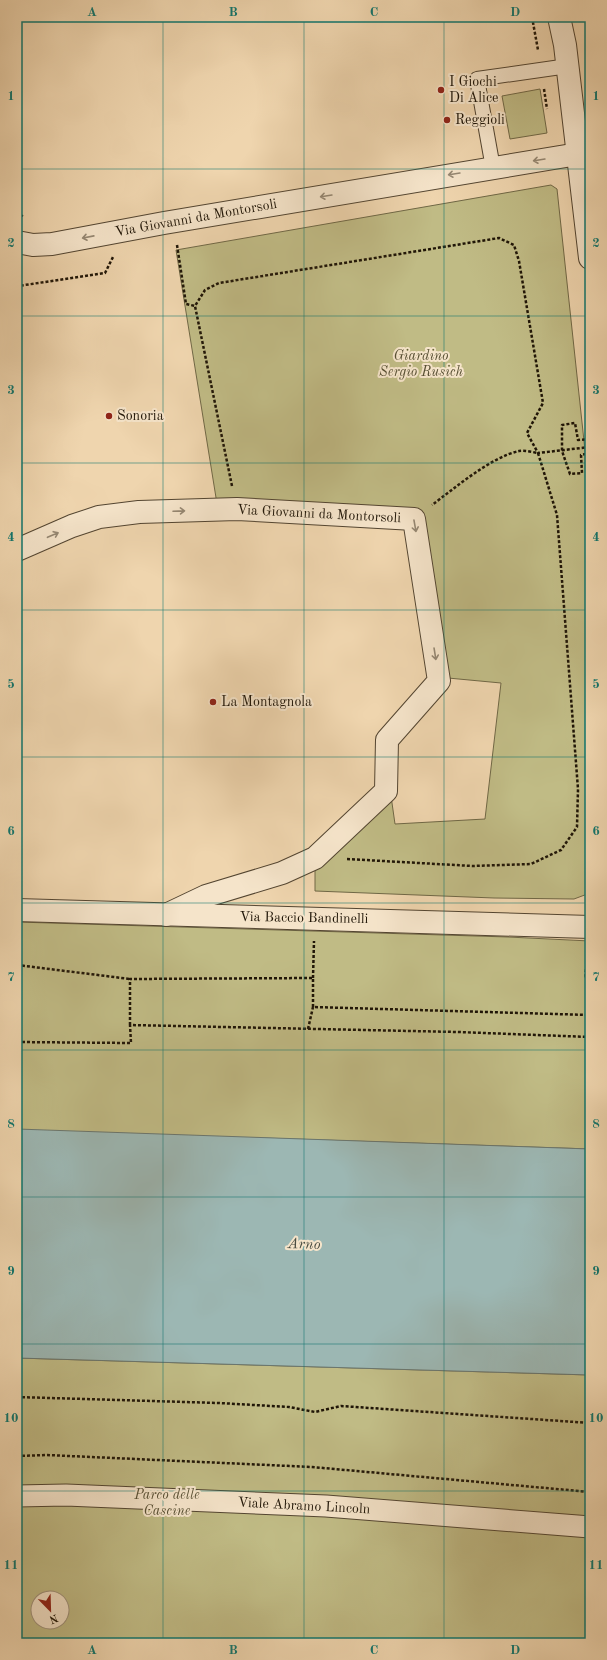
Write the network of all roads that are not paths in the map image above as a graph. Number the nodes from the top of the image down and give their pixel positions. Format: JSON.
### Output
{"nodes":[{"id":1,"x":564,"y":19,"type":"edge"},
{"id":2,"x":568,"y":66,"type":"junction"},
{"id":3,"x":578,"y":154,"type":"junction"},
{"id":4,"x":493,"y":168,"type":"junction"},
{"id":5,"x":17,"y":242,"type":"edge"},
{"id":6,"x":590,"y":258,"type":"edge"},
{"id":7,"x":17,"y":550,"type":"edge"},
{"id":8,"x":17,"y":910,"type":"edge"},
{"id":9,"x":166,"y":915,"type":"junction"},
{"id":10,"x":590,"y":927,"type":"edge"},
{"id":11,"x":17,"y":1496,"type":"edge"},
{"id":12,"x":590,"y":1527,"type":"edge"}],
"edges":[{"from":1,"to":2,"type":"street"},
{"from":2,"to":3,"type":"street"},
{"from":2,"to":4,"type":"lane"},
{"from":3,"to":4,"type":"street","name":"Via Giovanni da Montorsoli","one_way":true},
{"from":3,"to":6,"type":"street"},
{"from":4,"to":5,"type":"street","name":"Via Giovanni da Montorsoli","one_way":true},
{"from":7,"to":9,"type":"street","name":"Via Giovanni da Montorsoli","one_way":true},
{"from":8,"to":9,"type":"street","name":"Via Baccio Bandinelli"},
{"from":9,"to":10,"type":"street","name":"Via Baccio Bandinelli"},
{"from":11,"to":12,"type":"street","name":"Viale Abramo Lincoln"}]}
